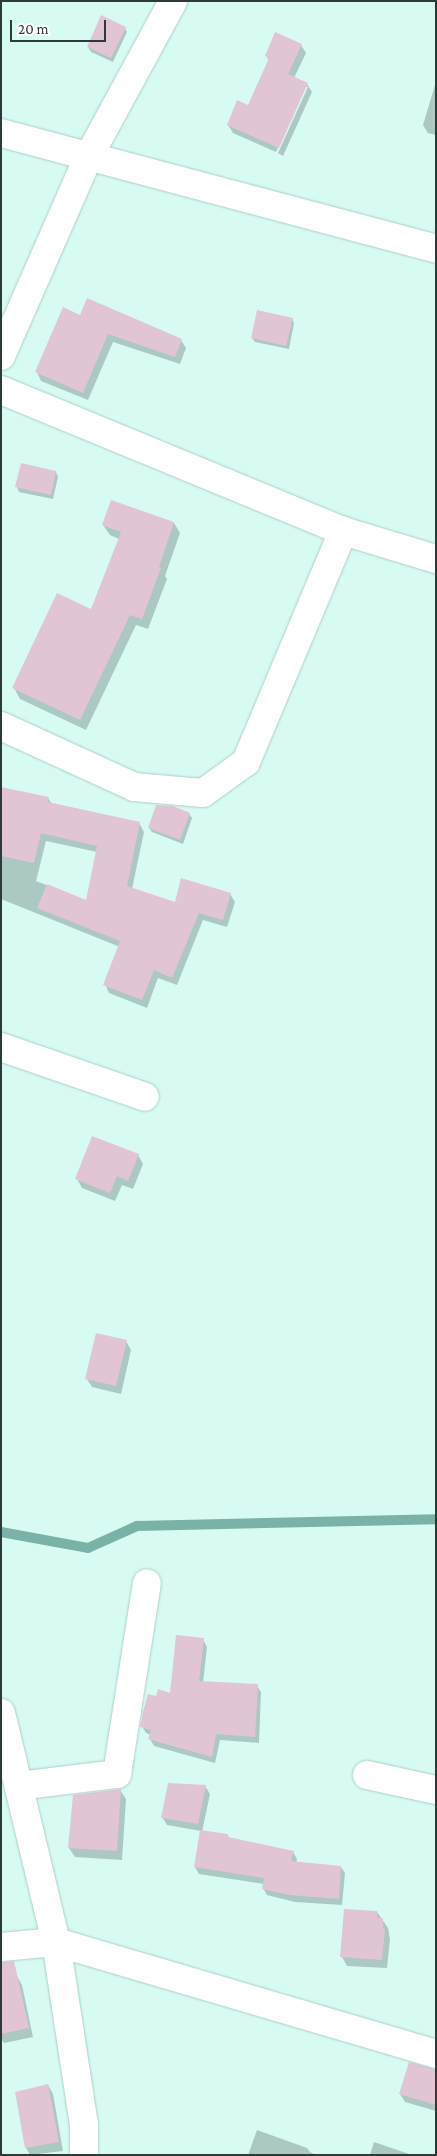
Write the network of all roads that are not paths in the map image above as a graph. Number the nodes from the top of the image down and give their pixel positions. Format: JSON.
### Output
{"nodes":[{"id":1,"x":174,"y":1,"type":"edge"},
{"id":2,"x":1,"y":133,"type":"edge"},
{"id":3,"x":89,"y":156,"type":"junction"},
{"id":4,"x":436,"y":249,"type":"edge"},
{"id":5,"x":1,"y":356,"type":"edge"},
{"id":6,"x":1,"y":390,"type":"edge"},
{"id":7,"x":344,"y":530,"type":"junction"},
{"id":8,"x":436,"y":559,"type":"edge"},
{"id":9,"x":1,"y":726,"type":"edge"},
{"id":10,"x":1,"y":1046,"type":"edge"},
{"id":11,"x":145,"y":1096,"type":"dead end"},
{"id":12,"x":146,"y":1582,"type":"dead end"},
{"id":13,"x":1,"y":1713,"type":"edge"},
{"id":14,"x":367,"y":1774,"type":"dead end"},
{"id":15,"x":19,"y":1786,"type":"junction"},
{"id":16,"x":436,"y":1790,"type":"edge"},
{"id":17,"x":56,"y":1942,"type":"junction"},
{"id":18,"x":1,"y":1948,"type":"edge"},
{"id":19,"x":436,"y":2054,"type":"edge"},
{"id":20,"x":84,"y":2155,"type":"edge"}],
"edges":[{"from":1,"to":3,"type":"street"},
{"from":2,"to":3,"type":"street"},
{"from":3,"to":4,"type":"street"},
{"from":3,"to":5,"type":"street"},
{"from":6,"to":7,"type":"street"},
{"from":7,"to":8,"type":"street"},
{"from":7,"to":9,"type":"street"},
{"from":10,"to":11,"type":"street"},
{"from":12,"to":15,"type":"street"},
{"from":13,"to":15,"type":"street"},
{"from":14,"to":16,"type":"street"},
{"from":15,"to":17,"type":"street"},
{"from":17,"to":18,"type":"street"},
{"from":17,"to":19,"type":"street"},
{"from":17,"to":20,"type":"street"}]}
